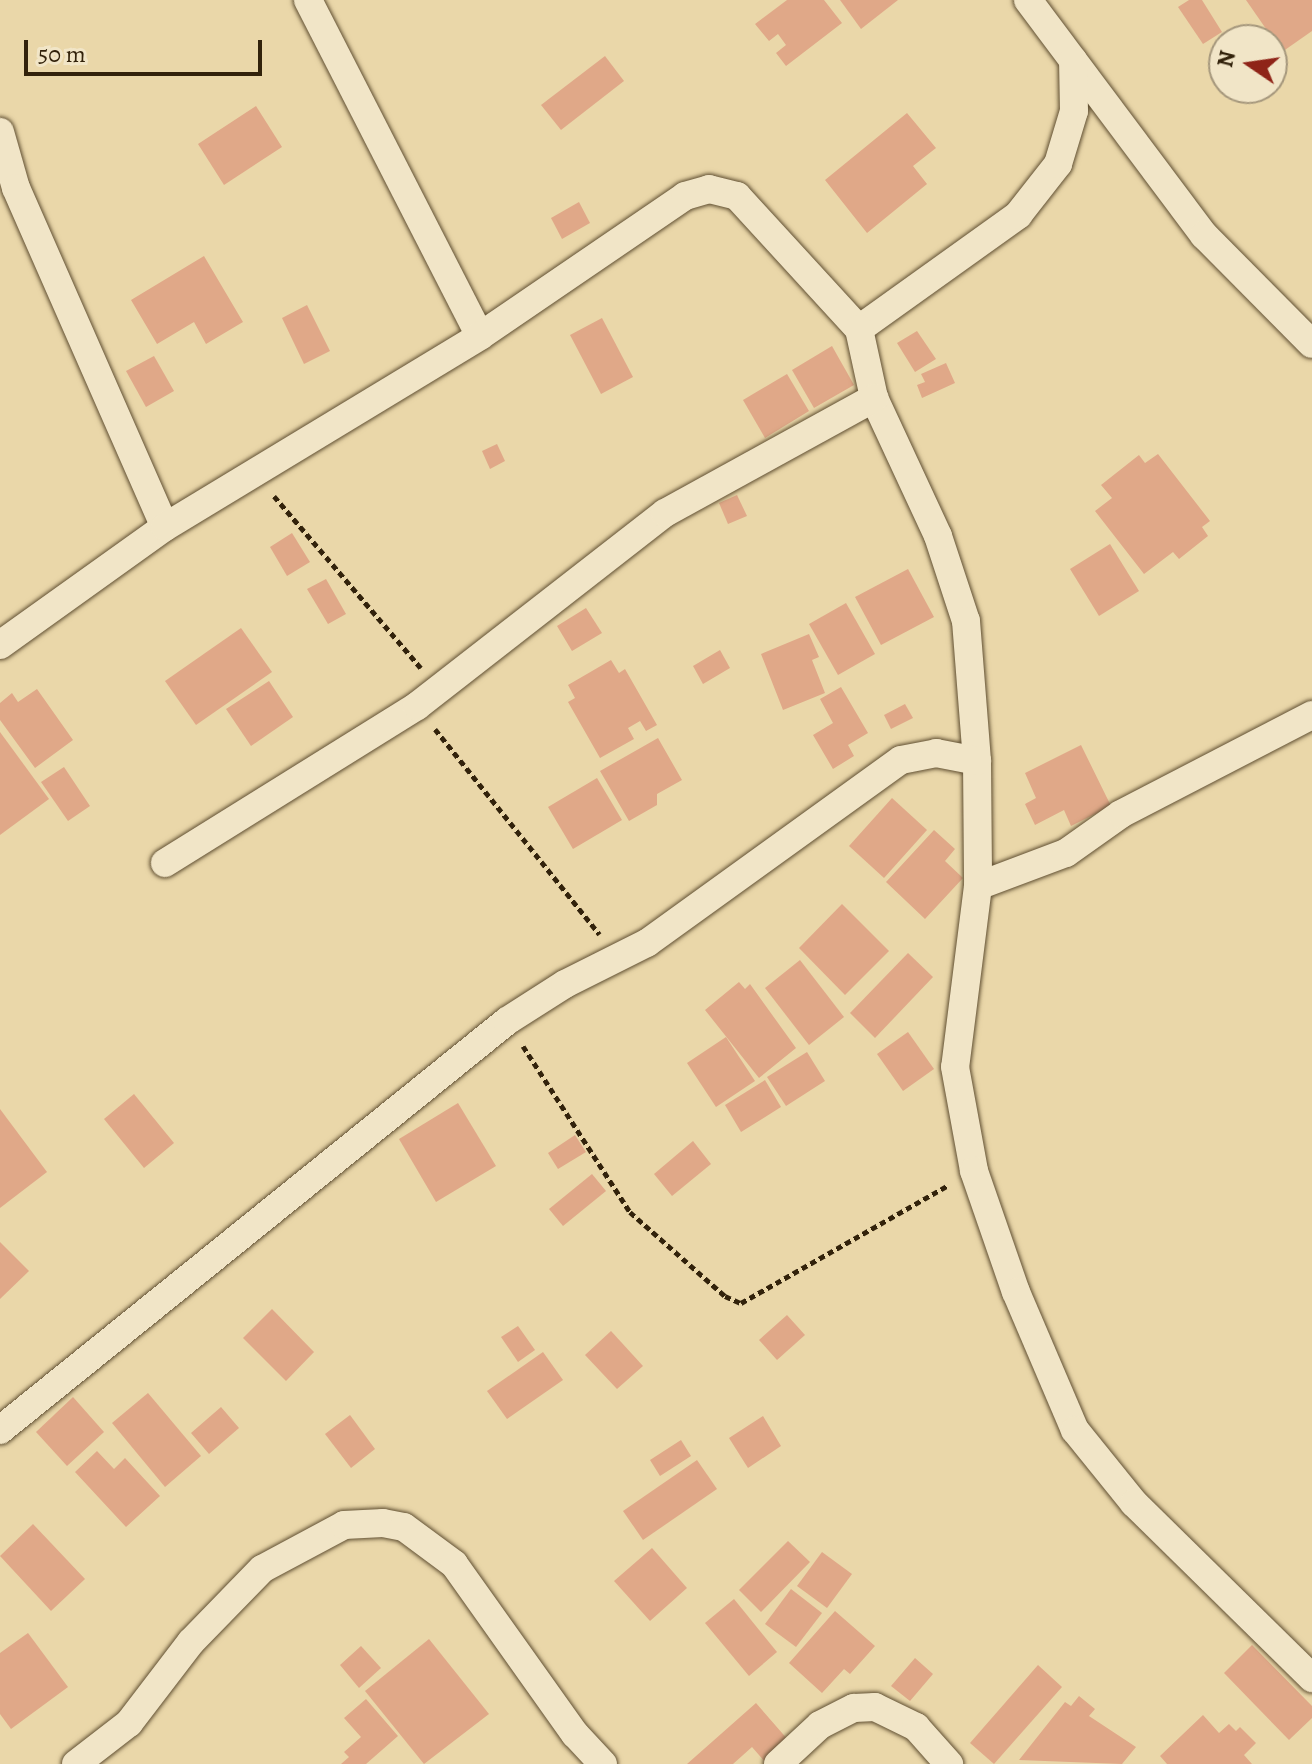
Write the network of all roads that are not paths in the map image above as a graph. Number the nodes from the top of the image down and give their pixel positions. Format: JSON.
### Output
{"nodes":[{"id":1,"x":308,"y":0,"type":"edge"},
{"id":2,"x":1028,"y":0,"type":"edge"},
{"id":3,"x":1073,"y":60,"type":"junction"},
{"id":4,"x":0,"y":132,"type":"edge"},
{"id":5,"x":859,"y":329,"type":"junction"},
{"id":6,"x":480,"y":336,"type":"junction"},
{"id":7,"x":1312,"y":344,"type":"edge"},
{"id":8,"x":874,"y":398,"type":"junction"},
{"id":9,"x":165,"y":527,"type":"junction"},
{"id":10,"x":0,"y":645,"type":"edge"},
{"id":11,"x":1312,"y":715,"type":"edge"},
{"id":12,"x":977,"y":761,"type":"junction"},
{"id":13,"x":165,"y":863,"type":"dead end"},
{"id":14,"x":978,"y":886,"type":"junction"},
{"id":15,"x":0,"y":1430,"type":"edge"},
{"id":16,"x":1312,"y":1678,"type":"edge"},
{"id":17,"x":76,"y":1764,"type":"edge"},
{"id":18,"x":603,"y":1764,"type":"edge"},
{"id":19,"x":778,"y":1764,"type":"edge"},
{"id":20,"x":949,"y":1764,"type":"edge"}],
"edges":[{"from":1,"to":6,"type":"street"},
{"from":2,"to":3,"type":"street"},
{"from":3,"to":5,"type":"street"},
{"from":3,"to":7,"type":"street"},
{"from":4,"to":9,"type":"street"},
{"from":5,"to":6,"type":"street"},
{"from":5,"to":8,"type":"street"},
{"from":6,"to":9,"type":"street"},
{"from":8,"to":12,"type":"street"},
{"from":8,"to":13,"type":"street"},
{"from":9,"to":10,"type":"street"},
{"from":11,"to":14,"type":"street"},
{"from":12,"to":14,"type":"street"},
{"from":12,"to":15,"type":"street"},
{"from":14,"to":16,"type":"street"},
{"from":17,"to":18,"type":"street"},
{"from":19,"to":20,"type":"street"}]}
